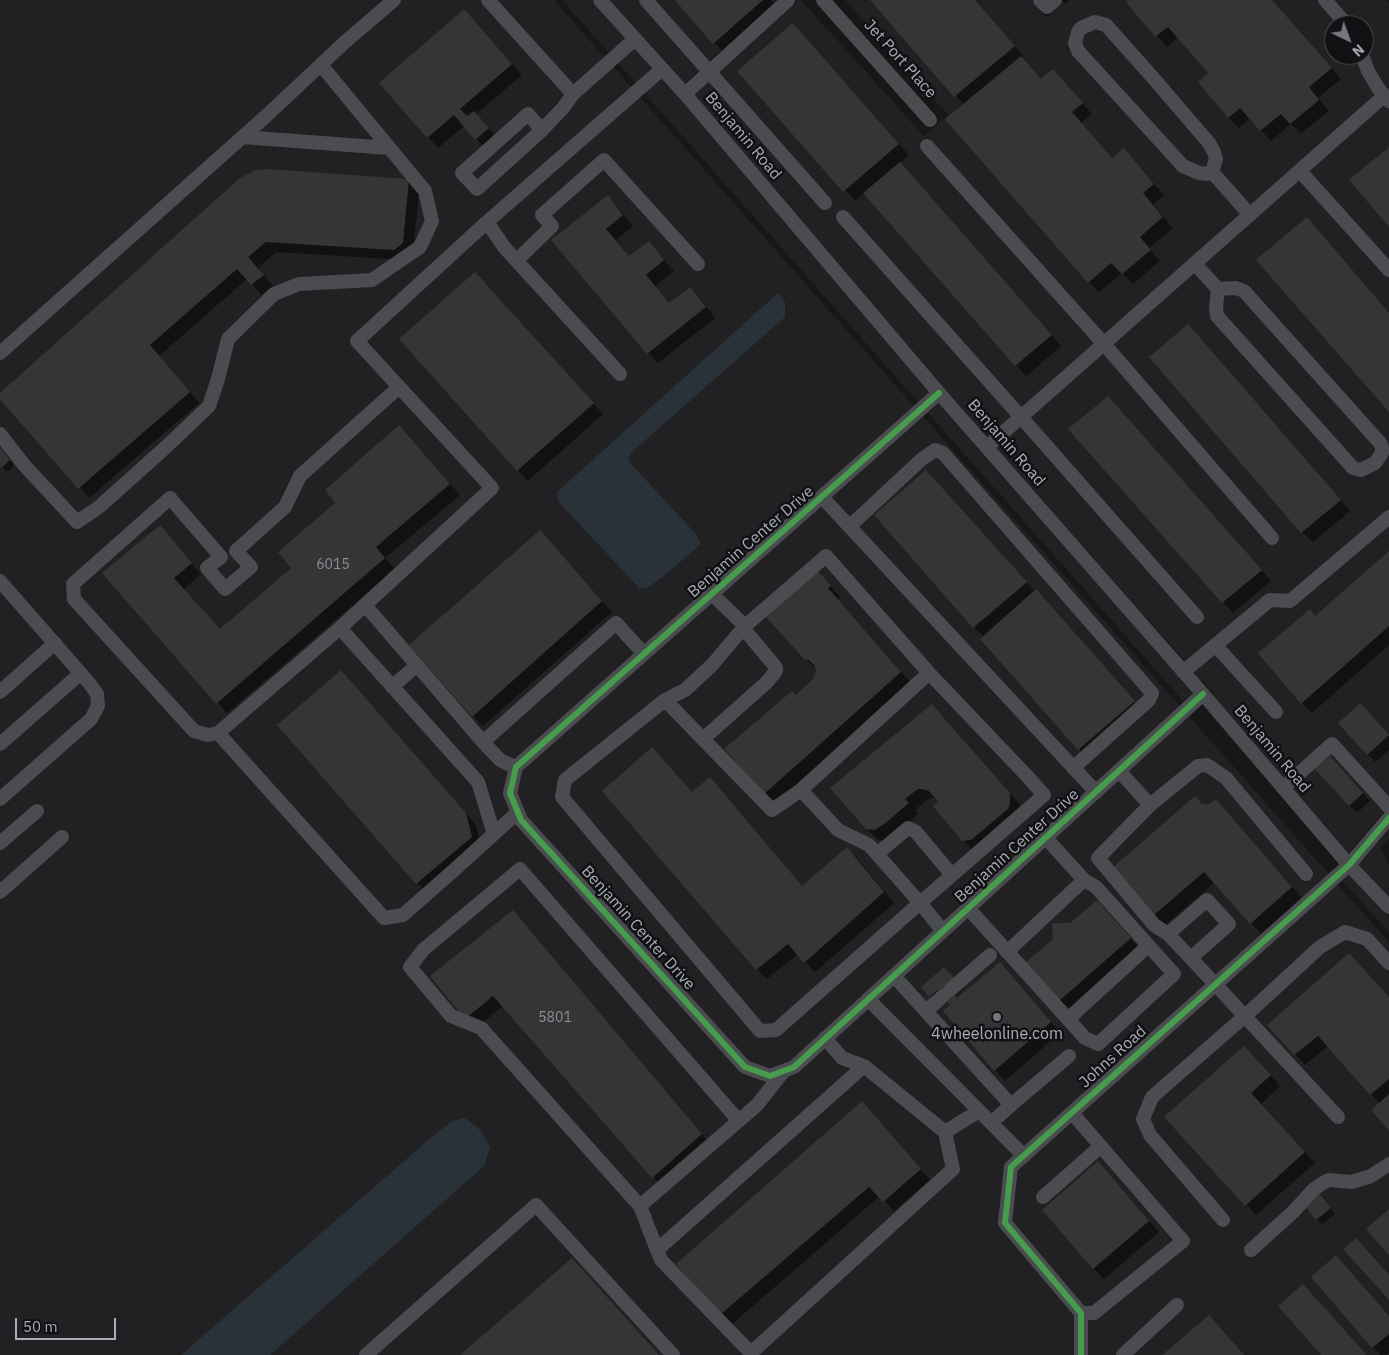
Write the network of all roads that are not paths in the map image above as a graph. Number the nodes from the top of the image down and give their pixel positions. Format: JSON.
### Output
{"nodes":[{"id":1,"x":394,"y":0,"type":"edge"},
{"id":2,"x":488,"y":0,"type":"edge"},
{"id":3,"x":600,"y":0,"type":"edge"},
{"id":4,"x":646,"y":0,"type":"edge"},
{"id":5,"x":788,"y":0,"type":"edge"},
{"id":6,"x":823,"y":0,"type":"edge"},
{"id":7,"x":1324,"y":0,"type":"edge"},
{"id":8,"x":1338,"y":15,"type":"edge"},
{"id":9,"x":635,"y":39,"type":"junction"},
{"id":10,"x":321,"y":65,"type":"junction"},
{"id":11,"x":1366,"y":65,"type":"edge"},
{"id":12,"x":662,"y":69,"type":"junction"},
{"id":13,"x":709,"y":72,"type":"junction"},
{"id":14,"x":573,"y":94,"type":"junction"},
{"id":15,"x":685,"y":94,"type":"junction"},
{"id":16,"x":1386,"y":98,"type":"edge"},
{"id":17,"x":930,"y":120,"type":"dead end"},
{"id":18,"x":542,"y":130,"type":"junction"},
{"id":19,"x":242,"y":137,"type":"junction"},
{"id":20,"x":927,"y":146,"type":"dead end"},
{"id":21,"x":389,"y":148,"type":"junction"},
{"id":22,"x":1300,"y":171,"type":"junction"},
{"id":23,"x":1212,"y":172,"type":"junction"},
{"id":24,"x":825,"y":203,"type":"dead end"},
{"id":25,"x":1250,"y":215,"type":"junction"},
{"id":26,"x":844,"y":218,"type":"dead end"},
{"id":27,"x":487,"y":222,"type":"junction"},
{"id":28,"x":516,"y":260,"type":"junction"},
{"id":29,"x":698,"y":264,"type":"dead end"},
{"id":30,"x":1195,"y":264,"type":"junction"},
{"id":31,"x":1389,"y":270,"type":"edge"},
{"id":32,"x":1218,"y":289,"type":"junction"},
{"id":33,"x":1104,"y":344,"type":"junction"},
{"id":34,"x":0,"y":353,"type":"edge"},
{"id":35,"x":620,"y":374,"type":"dead end"},
{"id":36,"x":399,"y":387,"type":"junction"},
{"id":37,"x":940,"y":393,"type":"junction"},
{"id":38,"x":1021,"y":417,"type":"junction"},
{"id":39,"x":0,"y":434,"type":"edge"},
{"id":40,"x":987,"y":448,"type":"junction"},
{"id":41,"x":822,"y":496,"type":"junction"},
{"id":42,"x":1389,"y":517,"type":"edge"},
{"id":43,"x":850,"y":526,"type":"junction"},
{"id":44,"x":1272,"y":538,"type":"dead end"},
{"id":45,"x":236,"y":551,"type":"junction"},
{"id":46,"x":221,"y":556,"type":"junction"},
{"id":47,"x":0,"y":581,"type":"edge"},
{"id":48,"x":712,"y":594,"type":"junction"},
{"id":49,"x":365,"y":605,"type":"junction"},
{"id":50,"x":1197,"y":617,"type":"dead end"},
{"id":51,"x":744,"y":627,"type":"junction"},
{"id":52,"x":340,"y":628,"type":"junction"},
{"id":53,"x":55,"y":643,"type":"junction"},
{"id":54,"x":1215,"y":645,"type":"junction"},
{"id":55,"x":644,"y":654,"type":"junction"},
{"id":56,"x":417,"y":665,"type":"junction"},
{"id":57,"x":1183,"y":672,"type":"junction"},
{"id":58,"x":81,"y":673,"type":"junction"},
{"id":59,"x":929,"y":673,"type":"junction"},
{"id":60,"x":392,"y":687,"type":"junction"},
{"id":61,"x":0,"y":692,"type":"edge"},
{"id":62,"x":1203,"y":694,"type":"junction"},
{"id":63,"x":665,"y":700,"type":"junction"},
{"id":64,"x":1276,"y":712,"type":"dead end"},
{"id":65,"x":218,"y":733,"type":"junction"},
{"id":66,"x":703,"y":739,"type":"junction"},
{"id":67,"x":483,"y":742,"type":"junction"},
{"id":68,"x":0,"y":744,"type":"edge"},
{"id":69,"x":516,"y":766,"type":"junction"},
{"id":70,"x":1073,"y":768,"type":"junction"},
{"id":71,"x":1119,"y":771,"type":"junction"},
{"id":72,"x":1283,"y":788,"type":"junction"},
{"id":73,"x":801,"y":790,"type":"junction"},
{"id":74,"x":1096,"y":792,"type":"junction"},
{"id":75,"x":0,"y":799,"type":"edge"},
{"id":76,"x":1150,"y":805,"type":"junction"},
{"id":77,"x":1389,"y":807,"type":"edge"},
{"id":78,"x":37,"y":811,"type":"dead end"},
{"id":79,"x":518,"y":812,"type":"junction"},
{"id":80,"x":1389,"y":818,"type":"edge"},
{"id":81,"x":494,"y":834,"type":"junction"},
{"id":82,"x":62,"y":837,"type":"dead end"},
{"id":83,"x":1046,"y":838,"type":"junction"},
{"id":84,"x":0,"y":843,"type":"edge"},
{"id":85,"x":877,"y":854,"type":"junction"},
{"id":86,"x":1348,"y":865,"type":"junction"},
{"id":87,"x":1306,"y":874,"type":"dead end"},
{"id":88,"x":952,"y":875,"type":"junction"},
{"id":89,"x":1084,"y":880,"type":"junction"},
{"id":90,"x":0,"y":892,"type":"edge"},
{"id":91,"x":920,"y":903,"type":"junction"},
{"id":92,"x":1389,"y":907,"type":"edge"},
{"id":93,"x":968,"y":908,"type":"junction"},
{"id":94,"x":943,"y":931,"type":"junction"},
{"id":95,"x":1168,"y":934,"type":"junction"},
{"id":96,"x":1148,"y":946,"type":"junction"},
{"id":97,"x":1007,"y":952,"type":"junction"},
{"id":98,"x":990,"y":955,"type":"dead end"},
{"id":99,"x":1191,"y":958,"type":"junction"},
{"id":100,"x":1389,"y":964,"type":"edge"},
{"id":101,"x":894,"y":976,"type":"junction"},
{"id":102,"x":1215,"y":984,"type":"junction"},
{"id":103,"x":868,"y":999,"type":"junction"},
{"id":104,"x":926,"y":1011,"type":"junction"},
{"id":105,"x":1245,"y":1016,"type":"junction"},
{"id":106,"x":1068,"y":1019,"type":"junction"},
{"id":107,"x":825,"y":1038,"type":"junction"},
{"id":108,"x":1069,"y":1056,"type":"dead end"},
{"id":109,"x":864,"y":1066,"type":"junction"},
{"id":110,"x":785,"y":1070,"type":"junction"},
{"id":111,"x":1011,"y":1105,"type":"junction"},
{"id":112,"x":979,"y":1110,"type":"junction"},
{"id":113,"x":1072,"y":1113,"type":"junction"},
{"id":114,"x":1338,"y":1117,"type":"dead end"},
{"id":115,"x":739,"y":1121,"type":"junction"},
{"id":116,"x":991,"y":1123,"type":"junction"},
{"id":117,"x":945,"y":1132,"type":"junction"},
{"id":118,"x":1100,"y":1146,"type":"junction"},
{"id":119,"x":1024,"y":1156,"type":"junction"},
{"id":120,"x":1389,"y":1164,"type":"edge"},
{"id":121,"x":1043,"y":1197,"type":"dead end"},
{"id":122,"x":640,"y":1206,"type":"junction"},
{"id":123,"x":1223,"y":1220,"type":"dead end"},
{"id":124,"x":657,"y":1250,"type":"junction"},
{"id":125,"x":1251,"y":1250,"type":"dead end"},
{"id":126,"x":1177,"y":1305,"type":"dead end"},
{"id":127,"x":1081,"y":1313,"type":"junction"},
{"id":128,"x":366,"y":1355,"type":"edge"},
{"id":129,"x":673,"y":1355,"type":"edge"},
{"id":130,"x":1081,"y":1355,"type":"edge"},
{"id":131,"x":1123,"y":1355,"type":"edge"}],
"edges":[{"from":1,"to":10,"type":"street"},
{"from":2,"to":14,"type":"street"},
{"from":3,"to":9,"type":"street","name":"Benjamin Road"},
{"from":4,"to":13,"type":"street"},
{"from":5,"to":13,"type":"street"},
{"from":6,"to":17,"type":"street","name":"Jet Port Place"},
{"from":7,"to":8,"type":"street"},
{"from":9,"to":12,"type":"street","name":"Benjamin Road"},
{"from":9,"to":14,"type":"street"},
{"from":10,"to":19,"type":"street"},
{"from":10,"to":21,"type":"street"},
{"from":11,"to":16,"type":"street"},
{"from":12,"to":15,"type":"street","name":"Benjamin Road"},
{"from":12,"to":27,"type":"street"},
{"from":13,"to":15,"type":"street"},
{"from":13,"to":24,"type":"street"},
{"from":14,"to":18,"type":"street"},
{"from":15,"to":37,"type":"street","name":"Benjamin Road"},
{"from":16,"to":22,"type":"street"},
{"from":18,"to":18,"type":"street"},
{"from":19,"to":21,"type":"street"},
{"from":19,"to":34,"type":"street"},
{"from":20,"to":33,"type":"street"},
{"from":21,"to":39,"type":"street"},
{"from":22,"to":25,"type":"street"},
{"from":22,"to":31,"type":"street"},
{"from":23,"to":23,"type":"street"},
{"from":23,"to":25,"type":"street"},
{"from":25,"to":30,"type":"street"},
{"from":26,"to":38,"type":"street"},
{"from":27,"to":28,"type":"street"},
{"from":27,"to":36,"type":"street"},
{"from":28,"to":29,"type":"street"},
{"from":28,"to":35,"type":"street"},
{"from":30,"to":32,"type":"street"},
{"from":30,"to":33,"type":"street"},
{"from":32,"to":32,"type":"street"},
{"from":33,"to":38,"type":"street"},
{"from":33,"to":44,"type":"street"},
{"from":36,"to":45,"type":"street"},
{"from":36,"to":49,"type":"street"},
{"from":37,"to":40,"type":"street","name":"Benjamin Road"},
{"from":37,"to":41,"type":"street","name":"Benjamin Center Drive"},
{"from":38,"to":40,"type":"street"},
{"from":38,"to":50,"type":"street"},
{"from":40,"to":57,"type":"street","name":"Benjamin Road"},
{"from":41,"to":43,"type":"street"},
{"from":41,"to":48,"type":"street","name":"Benjamin Center Drive"},
{"from":42,"to":54,"type":"street"},
{"from":43,"to":70,"type":"street"},
{"from":43,"to":70,"type":"street"},
{"from":45,"to":46,"type":"street"},
{"from":45,"to":46,"type":"street"},
{"from":46,"to":65,"type":"street"},
{"from":47,"to":53,"type":"street"},
{"from":48,"to":51,"type":"street"},
{"from":48,"to":55,"type":"street","name":"Benjamin Center Drive"},
{"from":49,"to":52,"type":"street"},
{"from":49,"to":56,"type":"street"},
{"from":51,"to":59,"type":"street"},
{"from":51,"to":63,"type":"street"},
{"from":51,"to":66,"type":"street"},
{"from":52,"to":60,"type":"street"},
{"from":52,"to":65,"type":"street"},
{"from":53,"to":58,"type":"street"},
{"from":53,"to":61,"type":"street"},
{"from":54,"to":57,"type":"street"},
{"from":54,"to":64,"type":"street"},
{"from":55,"to":67,"type":"street"},
{"from":55,"to":69,"type":"street","name":"Benjamin Center Drive"},
{"from":56,"to":60,"type":"street"},
{"from":56,"to":67,"type":"street"},
{"from":57,"to":62,"type":"street","name":"Benjamin Road"},
{"from":58,"to":68,"type":"street"},
{"from":58,"to":75,"type":"street"},
{"from":59,"to":73,"type":"street"},
{"from":59,"to":88,"type":"street"},
{"from":60,"to":81,"type":"street"},
{"from":62,"to":71,"type":"street","name":"Benjamin Center Drive"},
{"from":62,"to":72,"type":"street","name":"Benjamin Road"},
{"from":63,"to":66,"type":"street"},
{"from":63,"to":91,"type":"street"},
{"from":65,"to":81,"type":"street"},
{"from":66,"to":73,"type":"street"},
{"from":67,"to":69,"type":"street"},
{"from":69,"to":79,"type":"street","name":"Benjamin Center Drive"},
{"from":70,"to":74,"type":"street"},
{"from":71,"to":74,"type":"street","name":"Benjamin Center Drive"},
{"from":71,"to":76,"type":"street"},
{"from":72,"to":77,"type":"street"},
{"from":72,"to":86,"type":"street","name":"Benjamin Road"},
{"from":73,"to":85,"type":"street"},
{"from":74,"to":83,"type":"street","name":"Benjamin Center Drive"},
{"from":76,"to":87,"type":"street"},
{"from":76,"to":95,"type":"street"},
{"from":78,"to":84,"type":"street"},
{"from":79,"to":81,"type":"street"},
{"from":79,"to":110,"type":"street","name":"Benjamin Center Drive"},
{"from":80,"to":86,"type":"street","name":"Johns Road"},
{"from":82,"to":90,"type":"street"},
{"from":83,"to":89,"type":"street"},
{"from":83,"to":93,"type":"street","name":"Benjamin Center Drive"},
{"from":85,"to":88,"type":"street"},
{"from":85,"to":91,"type":"street"},
{"from":86,"to":92,"type":"street","name":"Benjamin Road"},
{"from":86,"to":102,"type":"street","name":"Johns Road"},
{"from":88,"to":91,"type":"street"},
{"from":89,"to":96,"type":"street"},
{"from":89,"to":97,"type":"street"},
{"from":91,"to":94,"type":"street"},
{"from":93,"to":94,"type":"street","name":"Benjamin Center Drive"},
{"from":93,"to":97,"type":"street"},
{"from":94,"to":101,"type":"street","name":"Benjamin Center Drive"},
{"from":95,"to":99,"type":"street"},
{"from":95,"to":99,"type":"street"},
{"from":96,"to":106,"type":"street"},
{"from":96,"to":106,"type":"street"},
{"from":97,"to":106,"type":"street"},
{"from":98,"to":104,"type":"street"},
{"from":99,"to":102,"type":"street"},
{"from":100,"to":105,"type":"street"},
{"from":101,"to":103,"type":"street","name":"Benjamin Center Drive"},
{"from":101,"to":104,"type":"street"},
{"from":102,"to":105,"type":"street"},
{"from":102,"to":113,"type":"street","name":"Johns Road"},
{"from":103,"to":107,"type":"street","name":"Benjamin Center Drive"},
{"from":103,"to":112,"type":"street"},
{"from":104,"to":111,"type":"street"},
{"from":105,"to":114,"type":"street"},
{"from":105,"to":123,"type":"street"},
{"from":107,"to":109,"type":"street"},
{"from":107,"to":110,"type":"street","name":"Benjamin Center Drive"},
{"from":108,"to":111,"type":"street"},
{"from":109,"to":117,"type":"street"},
{"from":109,"to":124,"type":"street"},
{"from":110,"to":115,"type":"street"},
{"from":111,"to":116,"type":"street"},
{"from":112,"to":116,"type":"street"},
{"from":112,"to":117,"type":"street"},
{"from":113,"to":118,"type":"street"},
{"from":113,"to":119,"type":"street","name":"Johns Road"},
{"from":115,"to":122,"type":"street"},
{"from":115,"to":122,"type":"street"},
{"from":116,"to":119,"type":"street"},
{"from":117,"to":124,"type":"street"},
{"from":118,"to":121,"type":"street"},
{"from":118,"to":127,"type":"street"},
{"from":119,"to":127,"type":"street","name":"Johns Road"},
{"from":120,"to":125,"type":"street"},
{"from":122,"to":124,"type":"street"},
{"from":126,"to":131,"type":"street"},
{"from":127,"to":130,"type":"street"},
{"from":128,"to":129,"type":"street"}]}
